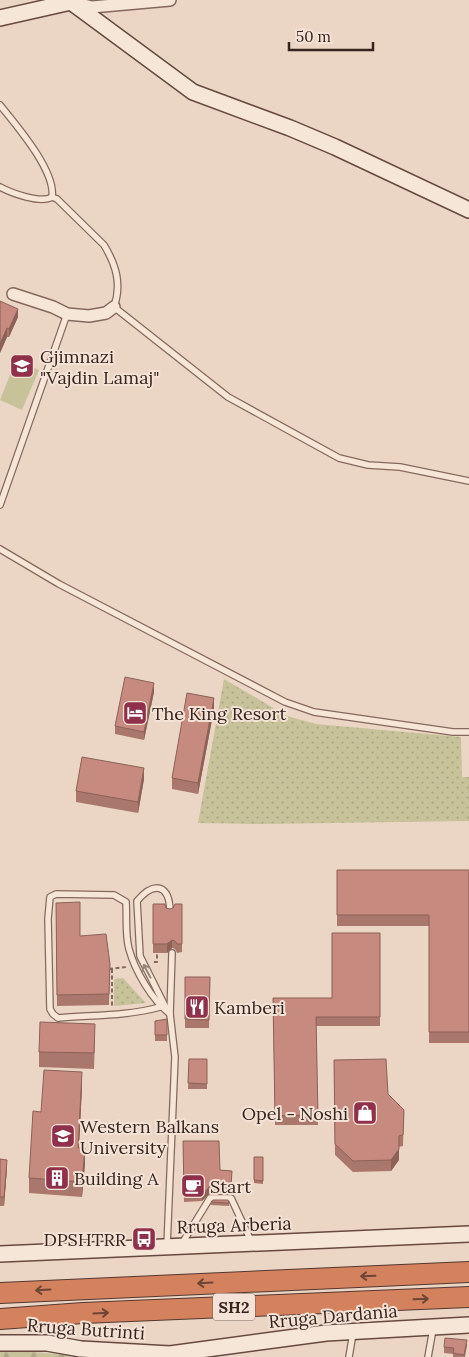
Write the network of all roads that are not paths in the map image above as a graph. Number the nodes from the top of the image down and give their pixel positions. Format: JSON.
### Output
{"nodes":[{"id":1,"x":170,"y":0,"type":"edge"},
{"id":2,"x":71,"y":1,"type":"edge"},
{"id":3,"x":0,"y":18,"type":"edge"},
{"id":4,"x":0,"y":105,"type":"edge"},
{"id":5,"x":0,"y":187,"type":"edge"},
{"id":6,"x":52,"y":197,"type":"junction"},
{"id":7,"x":469,"y":210,"type":"edge"},
{"id":8,"x":13,"y":294,"type":"dead end"},
{"id":9,"x":114,"y":307,"type":"junction"},
{"id":10,"x":67,"y":314,"type":"junction"},
{"id":11,"x":469,"y":482,"type":"edge"},
{"id":12,"x":0,"y":505,"type":"edge"},
{"id":13,"x":0,"y":549,"type":"edge"},
{"id":14,"x":469,"y":732,"type":"edge"},
{"id":15,"x":170,"y":913,"type":"edge"},
{"id":16,"x":172,"y":953,"type":"dead end"},
{"id":17,"x":160,"y":1007,"type":"junction"},
{"id":18,"x":170,"y":1014,"type":"junction"},
{"id":19,"x":469,"y":1234,"type":"edge"},
{"id":20,"x":251,"y":1243,"type":"junction"},
{"id":21,"x":174,"y":1246,"type":"junction"},
{"id":22,"x":0,"y":1254,"type":"edge"},
{"id":23,"x":469,"y":1272,"type":"edge"},
{"id":24,"x":0,"y":1293,"type":"edge"},
{"id":25,"x":469,"y":1297,"type":"edge"},
{"id":26,"x":0,"y":1320,"type":"edge"},
{"id":27,"x":469,"y":1325,"type":"edge"},
{"id":28,"x":433,"y":1327,"type":"junction"},
{"id":29,"x":354,"y":1331,"type":"junction"},
{"id":30,"x":0,"y":1343,"type":"edge"},
{"id":31,"x":85,"y":1353,"type":"edge"},
{"id":32,"x":170,"y":1354,"type":"joint"},
{"id":33,"x":349,"y":1357,"type":"edge"},
{"id":34,"x":428,"y":1357,"type":"edge"}],
"edges":[{"from":1,"to":2,"type":"street"},
{"from":2,"to":3,"type":"main road"},
{"from":2,"to":7,"type":"main road"},
{"from":4,"to":6,"type":"lane"},
{"from":5,"to":6,"type":"lane"},
{"from":6,"to":9,"type":"lane"},
{"from":8,"to":10,"type":"street"},
{"from":9,"to":10,"type":"street"},
{"from":9,"to":11,"type":"lane"},
{"from":10,"to":12,"type":"lane"},
{"from":13,"to":14,"type":"lane"},
{"from":18,"to":15,"type":"lane","one_way":true},
{"from":16,"to":18,"type":"lane"},
{"from":17,"to":17,"type":"lane"},
{"from":17,"to":18,"type":"lane"},
{"from":18,"to":21,"type":"lane"},
{"from":19,"to":20,"type":"main road","name":"Rruga Arberia"},
{"from":20,"to":21,"type":"main road","name":"Rruga Arberia"},
{"from":20,"to":21,"type":"lane"},
{"from":21,"to":22,"type":"main road","name":"Rruga Arberia"},
{"from":23,"to":24,"type":"highway","number":"SH2","one_way":true},
{"from":26,"to":25,"type":"highway","number":"SH2","one_way":true},
{"from":27,"to":28,"type":"main road","name":"Rruga Dardania"},
{"from":28,"to":29,"type":"main road","name":"Rruga Dardania"},
{"from":28,"to":34,"type":"lane"},
{"from":29,"to":32,"type":"main road","name":"Rruga Dardania"},
{"from":29,"to":33,"type":"lane"},
{"from":30,"to":31,"type":"main road","name":"Rruga Butrinti"},
{"from":31,"to":32,"type":"main road","name":"Rruga Butrinti"}]}
